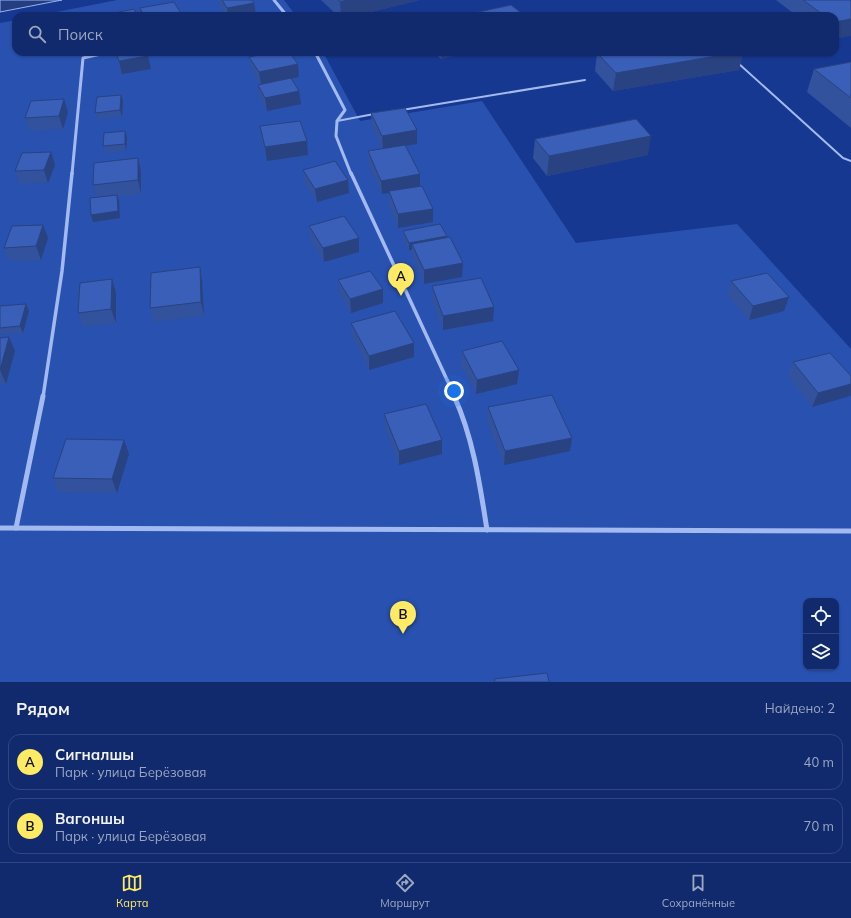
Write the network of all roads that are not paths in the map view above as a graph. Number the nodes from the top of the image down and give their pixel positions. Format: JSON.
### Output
{"nodes":[{"id":1,"x":274,"y":0,"type":"edge"},
{"id":2,"x":284,"y":12,"type":"edge"},
{"id":3,"x":91,"y":56,"type":"edge"},
{"id":4,"x":317,"y":56,"type":"edge"},
{"id":5,"x":738,"y":63,"type":"dead end"},
{"id":6,"x":584,"y":80,"type":"dead end"},
{"id":7,"x":397,"y":110,"type":"edge"},
{"id":8,"x":381,"y":113,"type":"edge"},
{"id":9,"x":337,"y":121,"type":"junction"},
{"id":10,"x":851,"y":161,"type":"edge"},
{"id":11,"x":0,"y":528,"type":"edge"},
{"id":12,"x":16,"y":528,"type":"junction"},
{"id":13,"x":487,"y":530,"type":"junction"},
{"id":14,"x":851,"y":531,"type":"edge"}],
"edges":[{"from":1,"to":2,"type":"street"},
{"from":3,"to":12,"type":"street"},
{"from":4,"to":9,"type":"street"},
{"from":5,"to":10,"type":"lane"},
{"from":6,"to":7,"type":"lane"},
{"from":8,"to":9,"type":"lane"},
{"from":9,"to":13,"type":"street"},
{"from":11,"to":12,"type":"street"},
{"from":12,"to":13,"type":"street"},
{"from":13,"to":14,"type":"street"}]}
